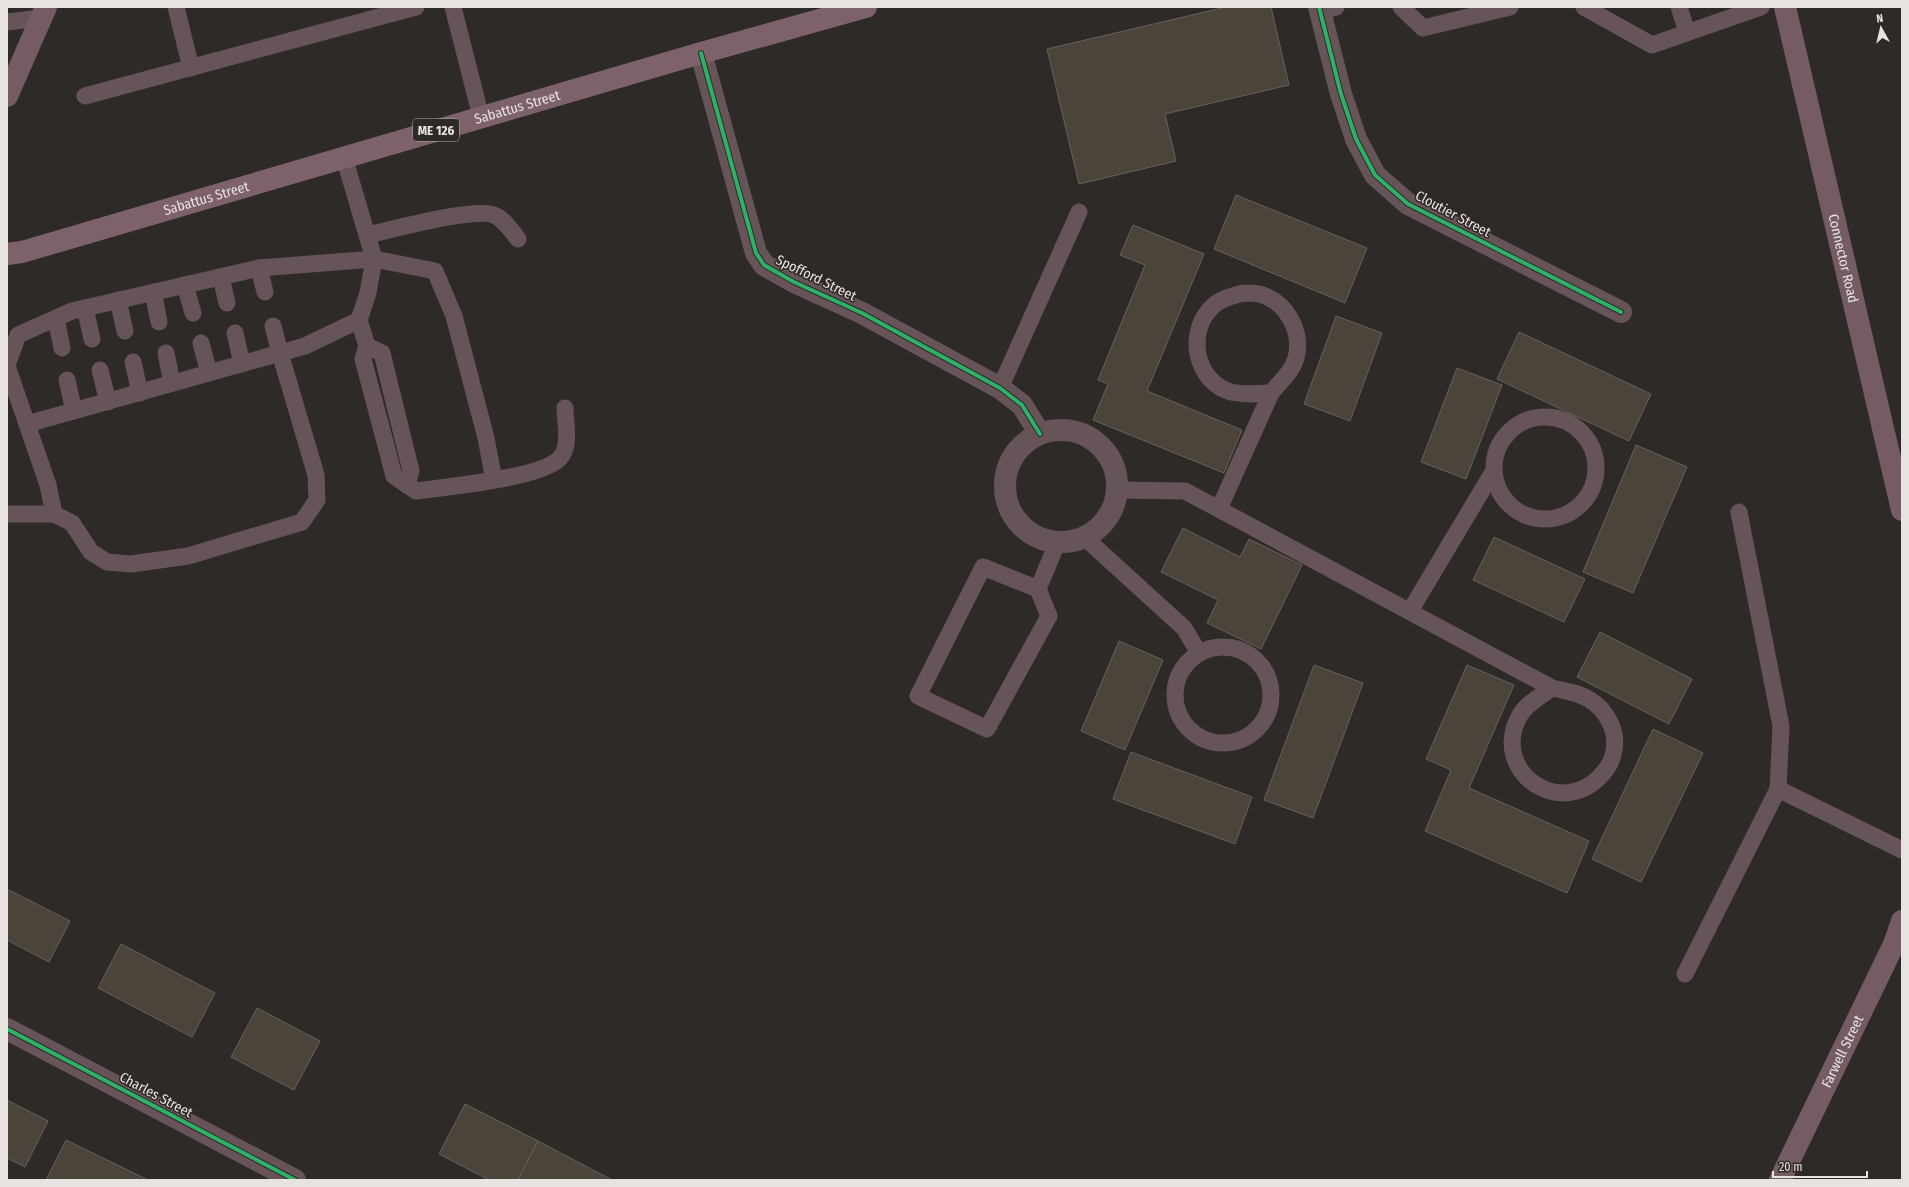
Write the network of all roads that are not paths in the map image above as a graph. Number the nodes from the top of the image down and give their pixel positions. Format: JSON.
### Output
{"nodes":[{"id":1,"x":176,"y":7,"type":"edge"},
{"id":2,"x":416,"y":7,"type":"edge"},
{"id":3,"x":453,"y":7,"type":"edge"},
{"id":4,"x":866,"y":7,"type":"edge"},
{"id":5,"x":1401,"y":7,"type":"edge"},
{"id":6,"x":1510,"y":7,"type":"edge"},
{"id":7,"x":1584,"y":7,"type":"edge"},
{"id":8,"x":1679,"y":7,"type":"edge"},
{"id":9,"x":1761,"y":7,"type":"edge"},
{"id":10,"x":1785,"y":7,"type":"edge"},
{"id":11,"x":1325,"y":9,"type":"edge"},
{"id":12,"x":43,"y":12,"type":"edge"},
{"id":13,"x":7,"y":22,"type":"edge"},
{"id":14,"x":1687,"y":32,"type":"junction"},
{"id":15,"x":701,"y":52,"type":"junction"},
{"id":16,"x":191,"y":68,"type":"junction"},
{"id":17,"x":7,"y":96,"type":"edge"},
{"id":18,"x":85,"y":96,"type":"dead end"},
{"id":19,"x":481,"y":117,"type":"junction"},
{"id":20,"x":344,"y":157,"type":"junction"},
{"id":21,"x":1079,"y":212,"type":"dead end"},
{"id":22,"x":367,"y":235,"type":"junction"},
{"id":23,"x":518,"y":238,"type":"dead end"},
{"id":24,"x":7,"y":254,"type":"edge"},
{"id":25,"x":374,"y":259,"type":"junction"},
{"id":26,"x":259,"y":268,"type":"junction"},
{"id":27,"x":221,"y":277,"type":"junction"},
{"id":28,"x":185,"y":285,"type":"junction"},
{"id":29,"x":153,"y":292,"type":"junction"},
{"id":30,"x":265,"y":292,"type":"dead end"},
{"id":31,"x":118,"y":300,"type":"junction"},
{"id":32,"x":228,"y":303,"type":"dead end"},
{"id":33,"x":85,"y":308,"type":"junction"},
{"id":34,"x":1621,"y":312,"type":"dead end"},
{"id":35,"x":193,"y":313,"type":"dead end"},
{"id":36,"x":56,"y":318,"type":"junction"},
{"id":37,"x":359,"y":320,"type":"junction"},
{"id":38,"x":159,"y":322,"type":"dead end"},
{"id":39,"x":273,"y":326,"type":"dead end"},
{"id":40,"x":125,"y":331,"type":"dead end"},
{"id":41,"x":235,"y":333,"type":"dead end"},
{"id":42,"x":92,"y":339,"type":"dead end"},
{"id":43,"x":201,"y":343,"type":"dead end"},
{"id":44,"x":62,"y":348,"type":"dead end"},
{"id":45,"x":166,"y":353,"type":"dead end"},
{"id":46,"x":280,"y":353,"type":"junction"},
{"id":47,"x":133,"y":362,"type":"dead end"},
{"id":48,"x":242,"y":364,"type":"junction"},
{"id":49,"x":7,"y":365,"type":"edge"},
{"id":50,"x":100,"y":370,"type":"dead end"},
{"id":51,"x":209,"y":373,"type":"junction"},
{"id":52,"x":68,"y":380,"type":"dead end"},
{"id":53,"x":172,"y":383,"type":"junction"},
{"id":54,"x":1000,"y":388,"type":"junction"},
{"id":55,"x":140,"y":393,"type":"junction"},
{"id":56,"x":1271,"y":393,"type":"junction"},
{"id":57,"x":108,"y":402,"type":"junction"},
{"id":58,"x":565,"y":408,"type":"dead end"},
{"id":59,"x":74,"y":411,"type":"junction"},
{"id":60,"x":27,"y":424,"type":"junction"},
{"id":61,"x":1040,"y":434,"type":"junction"},
{"id":62,"x":1493,"y":472,"type":"junction"},
{"id":63,"x":494,"y":480,"type":"junction"},
{"id":64,"x":1117,"y":490,"type":"junction"},
{"id":65,"x":1219,"y":509,"type":"junction"},
{"id":66,"x":1902,"y":510,"type":"edge"},
{"id":67,"x":1739,"y":512,"type":"dead end"},
{"id":68,"x":7,"y":514,"type":"edge"},
{"id":69,"x":54,"y":514,"type":"junction"},
{"id":70,"x":1084,"y":536,"type":"junction"},
{"id":71,"x":1058,"y":541,"type":"junction"},
{"id":72,"x":1038,"y":589,"type":"junction"},
{"id":73,"x":1410,"y":611,"type":"junction"},
{"id":74,"x":1199,"y":653,"type":"junction"},
{"id":75,"x":1552,"y":688,"type":"junction"},
{"id":76,"x":1778,"y":789,"type":"junction"},
{"id":77,"x":1902,"y":850,"type":"edge"},
{"id":78,"x":1902,"y":921,"type":"edge"},
{"id":79,"x":1685,"y":974,"type":"dead end"},
{"id":80,"x":7,"y":1030,"type":"edge"},
{"id":81,"x":295,"y":1180,"type":"edge"},
{"id":82,"x":1780,"y":1180,"type":"edge"}],
"edges":[{"from":1,"to":16,"type":"lane"},
{"from":2,"to":16,"type":"lane"},
{"from":3,"to":19,"type":"lane"},
{"from":4,"to":15,"type":"main road","name":"Sabattus Street","number":"ME 126"},
{"from":5,"to":6,"type":"lane"},
{"from":7,"to":14,"type":"lane"},
{"from":8,"to":14,"type":"lane"},
{"from":9,"to":14,"type":"lane"},
{"from":10,"to":66,"type":"main road","name":"Connector Road"},
{"from":11,"to":34,"type":"street","name":"Cloutier Street"},
{"from":12,"to":13,"type":"lane"},
{"from":12,"to":17,"type":"main road"},
{"from":15,"to":19,"type":"main road","name":"Sabattus Street","number":"ME 126"},
{"from":15,"to":54,"type":"street","name":"Spofford Street"},
{"from":16,"to":18,"type":"lane"},
{"from":19,"to":20,"type":"main road","name":"Sabattus Street","number":"ME 126"},
{"from":20,"to":22,"type":"lane"},
{"from":20,"to":24,"type":"main road","name":"Sabattus Street","number":"ME 126"},
{"from":21,"to":54,"type":"lane"},
{"from":22,"to":23,"type":"lane"},
{"from":22,"to":25,"type":"lane"},
{"from":25,"to":26,"type":"lane"},
{"from":25,"to":37,"type":"lane"},
{"from":25,"to":63,"type":"lane"},
{"from":26,"to":27,"type":"lane"},
{"from":26,"to":30,"type":"lane"},
{"from":27,"to":28,"type":"lane"},
{"from":27,"to":32,"type":"lane"},
{"from":28,"to":29,"type":"lane"},
{"from":28,"to":35,"type":"lane"},
{"from":29,"to":31,"type":"lane"},
{"from":29,"to":38,"type":"lane"},
{"from":31,"to":33,"type":"lane"},
{"from":31,"to":40,"type":"lane"},
{"from":33,"to":36,"type":"lane"},
{"from":33,"to":42,"type":"lane"},
{"from":36,"to":44,"type":"lane"},
{"from":36,"to":49,"type":"lane"},
{"from":37,"to":46,"type":"lane"},
{"from":37,"to":63,"type":"lane"},
{"from":39,"to":46,"type":"lane"},
{"from":41,"to":48,"type":"lane"},
{"from":43,"to":51,"type":"lane"},
{"from":45,"to":53,"type":"lane"},
{"from":46,"to":48,"type":"lane"},
{"from":46,"to":69,"type":"lane"},
{"from":47,"to":55,"type":"lane"},
{"from":48,"to":51,"type":"lane"},
{"from":49,"to":60,"type":"lane"},
{"from":50,"to":57,"type":"lane"},
{"from":51,"to":53,"type":"lane"},
{"from":52,"to":59,"type":"lane"},
{"from":53,"to":55,"type":"lane"},
{"from":54,"to":61,"type":"street","name":"Spofford Street"},
{"from":55,"to":57,"type":"lane"},
{"from":56,"to":56,"type":"lane"},
{"from":56,"to":65,"type":"lane"},
{"from":57,"to":59,"type":"lane"},
{"from":58,"to":63,"type":"lane"},
{"from":59,"to":60,"type":"lane"},
{"from":60,"to":69,"type":"lane"},
{"from":61,"to":64,"type":"street"},
{"from":61,"to":71,"type":"street"},
{"from":62,"to":62,"type":"lane"},
{"from":62,"to":73,"type":"lane"},
{"from":64,"to":65,"type":"lane"},
{"from":64,"to":70,"type":"street"},
{"from":65,"to":73,"type":"lane"},
{"from":67,"to":76,"type":"lane"},
{"from":68,"to":69,"type":"lane"},
{"from":70,"to":71,"type":"street"},
{"from":70,"to":74,"type":"lane"},
{"from":71,"to":72,"type":"lane"},
{"from":72,"to":72,"type":"lane"},
{"from":73,"to":75,"type":"lane"},
{"from":74,"to":74,"type":"lane"},
{"from":75,"to":75,"type":"lane"},
{"from":76,"to":77,"type":"lane"},
{"from":76,"to":79,"type":"lane"},
{"from":78,"to":82,"type":"main road","name":"Farwell Street"},
{"from":80,"to":81,"type":"street","name":"Charles Street"}]}
